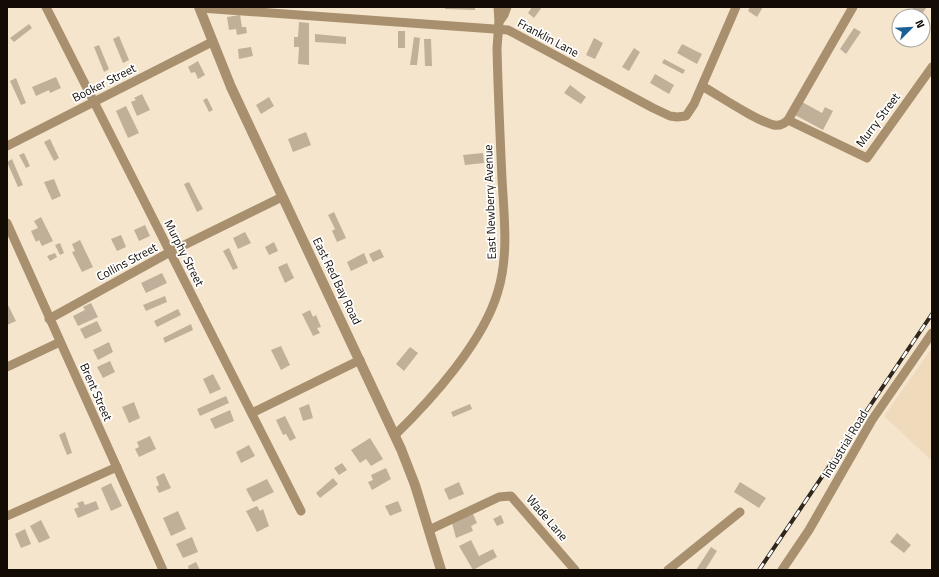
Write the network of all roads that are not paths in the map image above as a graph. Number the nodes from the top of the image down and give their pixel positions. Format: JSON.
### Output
{"nodes":[{"id":1,"x":46,"y":7,"type":"edge"},
{"id":2,"x":498,"y":7,"type":"edge"},
{"id":3,"x":507,"y":7,"type":"edge"},
{"id":4,"x":736,"y":7,"type":"edge"},
{"id":5,"x":853,"y":7,"type":"edge"},
{"id":6,"x":199,"y":8,"type":"edge"},
{"id":7,"x":499,"y":25,"type":"junction"},
{"id":8,"x":212,"y":42,"type":"junction"},
{"id":9,"x":932,"y":67,"type":"edge"},
{"id":10,"x":702,"y":86,"type":"junction"},
{"id":11,"x":93,"y":102,"type":"junction"},
{"id":12,"x":788,"y":120,"type":"junction"},
{"id":13,"x":7,"y":146,"type":"edge"},
{"id":14,"x":282,"y":197,"type":"junction"},
{"id":15,"x":7,"y":223,"type":"edge"},
{"id":16,"x":170,"y":252,"type":"junction"},
{"id":17,"x":49,"y":319,"type":"junction"},
{"id":18,"x":932,"y":333,"type":"edge"},
{"id":19,"x":60,"y":342,"type":"junction"},
{"id":20,"x":360,"y":360,"type":"junction"},
{"id":21,"x":7,"y":367,"type":"edge"},
{"id":22,"x":252,"y":414,"type":"junction"},
{"id":23,"x":395,"y":435,"type":"junction"},
{"id":24,"x":117,"y":467,"type":"junction"},
{"id":25,"x":7,"y":508,"type":"edge"},
{"id":26,"x":301,"y":511,"type":"dead end"},
{"id":27,"x":740,"y":512,"type":"dead end"},
{"id":28,"x":11,"y":515,"type":"edge"},
{"id":29,"x":429,"y":530,"type":"junction"},
{"id":30,"x":163,"y":570,"type":"edge"},
{"id":31,"x":441,"y":570,"type":"edge"},
{"id":32,"x":575,"y":570,"type":"edge"},
{"id":33,"x":668,"y":570,"type":"edge"},
{"id":34,"x":782,"y":570,"type":"edge"}],
"edges":[{"from":1,"to":11,"type":"street","name":"Murphy Street"},
{"from":2,"to":7,"type":"street","name":"East Newberry Avenue"},
{"from":3,"to":7,"type":"street"},
{"from":4,"to":10,"type":"street"},
{"from":5,"to":12,"type":"street"},
{"from":6,"to":7,"type":"street","name":"Franklin Lane"},
{"from":6,"to":8,"type":"street","name":"East Red Bay Road"},
{"from":7,"to":10,"type":"street","name":"Franklin Lane"},
{"from":7,"to":23,"type":"street","name":"East Newberry Avenue"},
{"from":8,"to":11,"type":"street","name":"Booker Street"},
{"from":8,"to":14,"type":"street","name":"East Red Bay Road"},
{"from":9,"to":12,"type":"street","name":"Murry Street"},
{"from":10,"to":12,"type":"street"},
{"from":11,"to":13,"type":"street","name":"Booker Street"},
{"from":11,"to":16,"type":"street","name":"Murphy Street"},
{"from":14,"to":16,"type":"street","name":"Collins Street"},
{"from":14,"to":20,"type":"street","name":"East Red Bay Road"},
{"from":15,"to":17,"type":"street","name":"Brent Street"},
{"from":16,"to":17,"type":"street","name":"Collins Street"},
{"from":16,"to":22,"type":"street","name":"Murphy Street"},
{"from":17,"to":19,"type":"street","name":"Brent Street"},
{"from":18,"to":34,"type":"street","name":"Industrial Road"},
{"from":19,"to":21,"type":"street"},
{"from":19,"to":24,"type":"street","name":"Brent Street"},
{"from":20,"to":22,"type":"street"},
{"from":20,"to":23,"type":"street","name":"East Red Bay Road"},
{"from":22,"to":26,"type":"street","name":"Murphy Street"},
{"from":23,"to":29,"type":"street","name":"East Red Bay Road"},
{"from":24,"to":28,"type":"street"},
{"from":24,"to":30,"type":"street","name":"Brent Street"},
{"from":25,"to":28,"type":"street"},
{"from":27,"to":33,"type":"street"},
{"from":29,"to":31,"type":"street","name":"East Red Bay Road"},
{"from":29,"to":32,"type":"street","name":"Wade Lane"}]}
